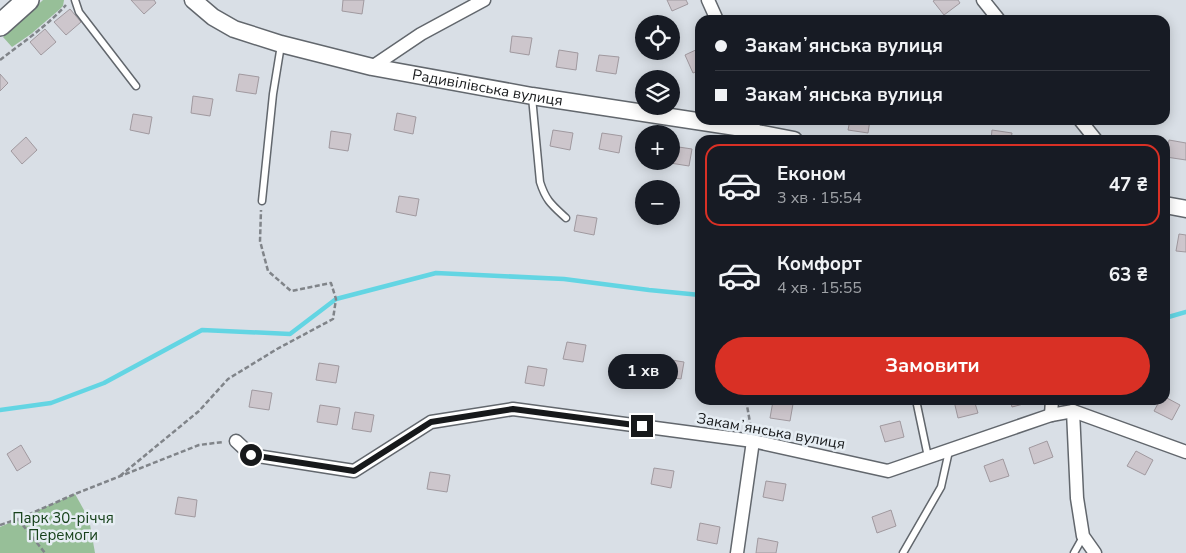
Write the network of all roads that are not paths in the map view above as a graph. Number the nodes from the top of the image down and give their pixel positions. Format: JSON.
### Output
{"nodes":[{"id":1,"x":12,"y":0,"type":"edge"},
{"id":2,"x":28,"y":0,"type":"edge"},
{"id":3,"x":75,"y":0,"type":"edge"},
{"id":4,"x":193,"y":0,"type":"edge"},
{"id":5,"x":484,"y":0,"type":"edge"},
{"id":6,"x":708,"y":0,"type":"edge"},
{"id":7,"x":983,"y":0,"type":"edge"},
{"id":8,"x":0,"y":11,"type":"edge"},
{"id":9,"x":715,"y":15,"type":"edge"},
{"id":10,"x":995,"y":15,"type":"edge"},
{"id":11,"x":0,"y":25,"type":"edge"},
{"id":12,"x":281,"y":44,"type":"junction"},
{"id":13,"x":372,"y":67,"type":"junction"},
{"id":14,"x":136,"y":86,"type":"dead end"},
{"id":15,"x":532,"y":96,"type":"junction"},
{"id":16,"x":695,"y":117,"type":"edge"},
{"id":17,"x":749,"y":125,"type":"edge"},
{"id":18,"x":1084,"y":125,"type":"edge"},
{"id":19,"x":768,"y":135,"type":"edge"},
{"id":20,"x":1092,"y":135,"type":"edge"},
{"id":21,"x":262,"y":201,"type":"road end"},
{"id":22,"x":1170,"y":206,"type":"edge"},
{"id":23,"x":1186,"y":208,"type":"edge"},
{"id":24,"x":566,"y":218,"type":"dead end"},
{"id":25,"x":917,"y":405,"type":"edge"},
{"id":26,"x":1051,"y":405,"type":"edge"},
{"id":27,"x":1074,"y":411,"type":"junction"},
{"id":28,"x":1050,"y":414,"type":"junction"},
{"id":29,"x":236,"y":441,"type":"road end"},
{"id":30,"x":753,"y":441,"type":"junction"},
{"id":31,"x":949,"y":449,"type":"junction"},
{"id":32,"x":1186,"y":452,"type":"edge"},
{"id":33,"x":928,"y":457,"type":"junction"},
{"id":34,"x":1084,"y":536,"type":"junction"},
{"id":35,"x":737,"y":553,"type":"edge"},
{"id":36,"x":902,"y":553,"type":"edge"},
{"id":37,"x":1074,"y":553,"type":"edge"},
{"id":38,"x":1095,"y":553,"type":"edge"}],
"edges":[{"from":1,"to":8,"type":"main road"},
{"from":2,"to":11,"type":"main road"},
{"from":3,"to":14,"type":"lane"},
{"from":4,"to":12,"type":"street","name":"Радивілівська вулиця"},
{"from":5,"to":13,"type":"street"},
{"from":6,"to":9,"type":"street"},
{"from":7,"to":10,"type":"street"},
{"from":12,"to":13,"type":"street","name":"Радивілівська вулиця"},
{"from":12,"to":21,"type":"lane"},
{"from":13,"to":15,"type":"street","name":"Радивілівська вулиця"},
{"from":15,"to":16,"type":"street","name":"Радивілівська вулиця"},
{"from":15,"to":24,"type":"lane"},
{"from":17,"to":19,"type":"street","name":"Радивілівська вулиця"},
{"from":18,"to":20,"type":"street"},
{"from":22,"to":23,"type":"street"},
{"from":25,"to":33,"type":"lane"},
{"from":26,"to":28,"type":"street"},
{"from":27,"to":28,"type":"street","name":"Закамʼянська вулиця"},
{"from":27,"to":32,"type":"street","name":"Закамʼянська вулиця"},
{"from":27,"to":34,"type":"street"},
{"from":28,"to":31,"type":"street","name":"Закамʼянська вулиця"},
{"from":29,"to":30,"type":"street","name":"Закамʼянська вулиця"},
{"from":30,"to":33,"type":"street","name":"Закамʼянська вулиця"},
{"from":30,"to":35,"type":"street"},
{"from":31,"to":33,"type":"street","name":"Закамʼянська вулиця"},
{"from":31,"to":36,"type":"lane"},
{"from":34,"to":37,"type":"lane"},
{"from":34,"to":38,"type":"street"}]}
